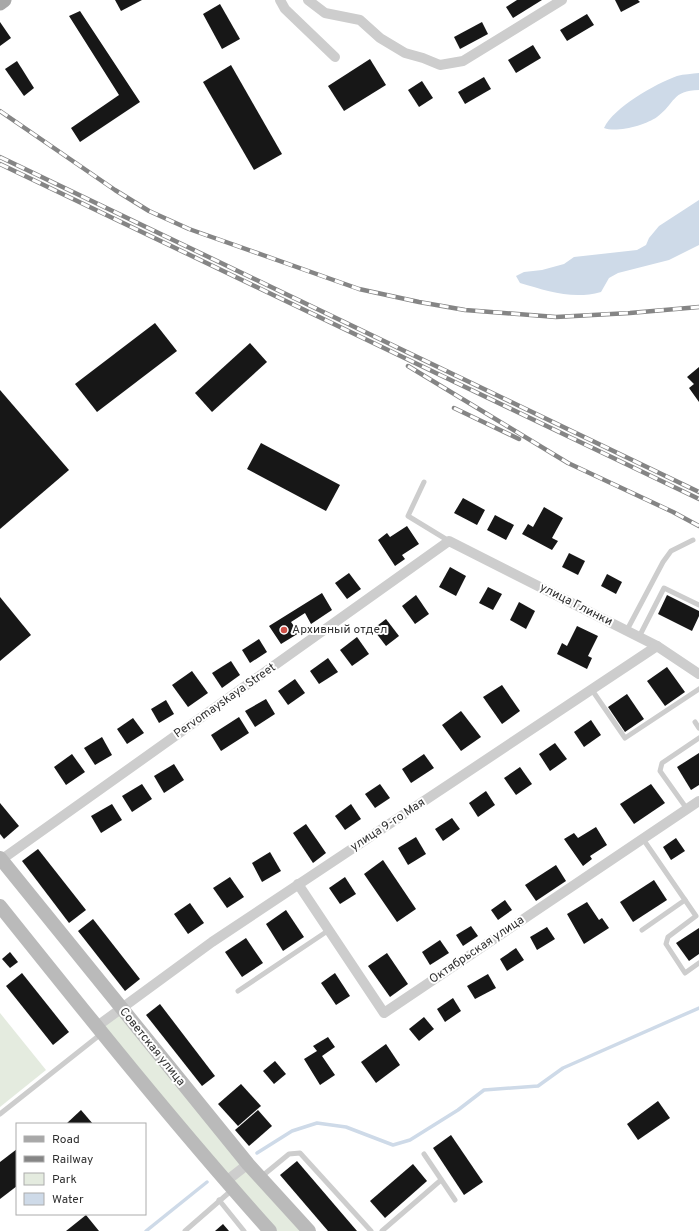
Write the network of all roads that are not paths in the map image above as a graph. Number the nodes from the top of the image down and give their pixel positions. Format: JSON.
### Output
{"nodes":[{"id":1,"x":4,"y":0,"type":"edge"},
{"id":2,"x":280,"y":0,"type":"edge"},
{"id":3,"x":308,"y":0,"type":"edge"},
{"id":4,"x":562,"y":0,"type":"edge"},
{"id":5,"x":0,"y":3,"type":"edge"},
{"id":6,"x":335,"y":57,"type":"dead end"},
{"id":7,"x":424,"y":482,"type":"dead end"},
{"id":8,"x":693,"y":540,"type":"dead end"},
{"id":9,"x":449,"y":541,"type":"junction"},
{"id":10,"x":699,"y":605,"type":"edge"},
{"id":11,"x":627,"y":630,"type":"junction"},
{"id":12,"x":639,"y":637,"type":"junction"},
{"id":13,"x":657,"y":646,"type":"junction"},
{"id":14,"x":699,"y":674,"type":"edge"},
{"id":15,"x":699,"y":689,"type":"edge"},
{"id":16,"x":592,"y":690,"type":"junction"},
{"id":17,"x":695,"y":722,"type":"dead end"},
{"id":18,"x":699,"y":728,"type":"edge"},
{"id":19,"x":699,"y":738,"type":"edge"},
{"id":20,"x":699,"y":801,"type":"edge"},
{"id":21,"x":687,"y":809,"type":"junction"},
{"id":22,"x":643,"y":839,"type":"junction"},
{"id":23,"x":1,"y":859,"type":"edge"},
{"id":24,"x":298,"y":884,"type":"junction"},
{"id":25,"x":686,"y":900,"type":"junction"},
{"id":26,"x":0,"y":906,"type":"edge"},
{"id":27,"x":329,"y":930,"type":"junction"},
{"id":28,"x":642,"y":930,"type":"dead end"},
{"id":29,"x":699,"y":963,"type":"edge"},
{"id":30,"x":238,"y":991,"type":"dead end"},
{"id":31,"x":121,"y":1009,"type":"junction"},
{"id":32,"x":98,"y":1030,"type":"junction"},
{"id":33,"x":0,"y":1114,"type":"edge"},
{"id":34,"x":424,"y":1154,"type":"dead end"},
{"id":35,"x":248,"y":1164,"type":"junction"},
{"id":36,"x":260,"y":1178,"type":"junction"},
{"id":37,"x":441,"y":1180,"type":"junction"},
{"id":38,"x":229,"y":1186,"type":"junction"},
{"id":39,"x":219,"y":1200,"type":"junction"},
{"id":40,"x":455,"y":1200,"type":"dead end"},
{"id":41,"x":184,"y":1231,"type":"edge"},
{"id":42,"x":244,"y":1231,"type":"edge"},
{"id":43,"x":270,"y":1231,"type":"edge"},
{"id":44,"x":309,"y":1231,"type":"edge"},
{"id":45,"x":371,"y":1231,"type":"edge"},
{"id":46,"x":382,"y":1231,"type":"edge"}],
"edges":[{"from":1,"to":5,"type":"main road"},
{"from":2,"to":6,"type":"street"},
{"from":3,"to":4,"type":"street"},
{"from":7,"to":9,"type":"lane"},
{"from":8,"to":11,"type":"lane"},
{"from":9,"to":11,"type":"street","name":"улица Глинки"},
{"from":9,"to":23,"type":"street","name":"Pervomayskaya Street"},
{"from":10,"to":12,"type":"lane"},
{"from":11,"to":12,"type":"street","name":"улица Глинки"},
{"from":12,"to":13,"type":"street","name":"улица Глинки"},
{"from":13,"to":14,"type":"street","name":"улица Глинки"},
{"from":13,"to":16,"type":"street","name":"улица 9-го Мая"},
{"from":15,"to":16,"type":"lane"},
{"from":16,"to":24,"type":"street","name":"улица 9-го Мая"},
{"from":17,"to":18,"type":"lane"},
{"from":19,"to":21,"type":"lane"},
{"from":20,"to":21,"type":"street","name":"Октябрьская улица"},
{"from":21,"to":22,"type":"street","name":"Октябрьская улица"},
{"from":22,"to":25,"type":"lane"},
{"from":22,"to":27,"type":"street","name":"Октябрьская улица"},
{"from":23,"to":31,"type":"main road","name":"Советская улица"},
{"from":24,"to":27,"type":"street","name":"Октябрьская улица"},
{"from":24,"to":31,"type":"street","name":"улица 9-го Мая"},
{"from":25,"to":28,"type":"lane"},
{"from":25,"to":29,"type":"lane"},
{"from":26,"to":32,"type":"main road"},
{"from":27,"to":30,"type":"lane"},
{"from":31,"to":32,"type":"street","name":"улица 9-го Мая"},
{"from":31,"to":35,"type":"main road","name":"Советская улица"},
{"from":32,"to":33,"type":"lane"},
{"from":32,"to":38,"type":"main road"},
{"from":34,"to":37,"type":"lane"},
{"from":35,"to":36,"type":"main road","name":"Советская улица"},
{"from":35,"to":38,"type":"street"},
{"from":36,"to":44,"type":"main road","name":"Советская улица"},
{"from":36,"to":45,"type":"lane"},
{"from":37,"to":40,"type":"lane"},
{"from":37,"to":46,"type":"lane"},
{"from":38,"to":39,"type":"lane"},
{"from":38,"to":43,"type":"main road"},
{"from":39,"to":41,"type":"lane"},
{"from":39,"to":42,"type":"lane"}]}
